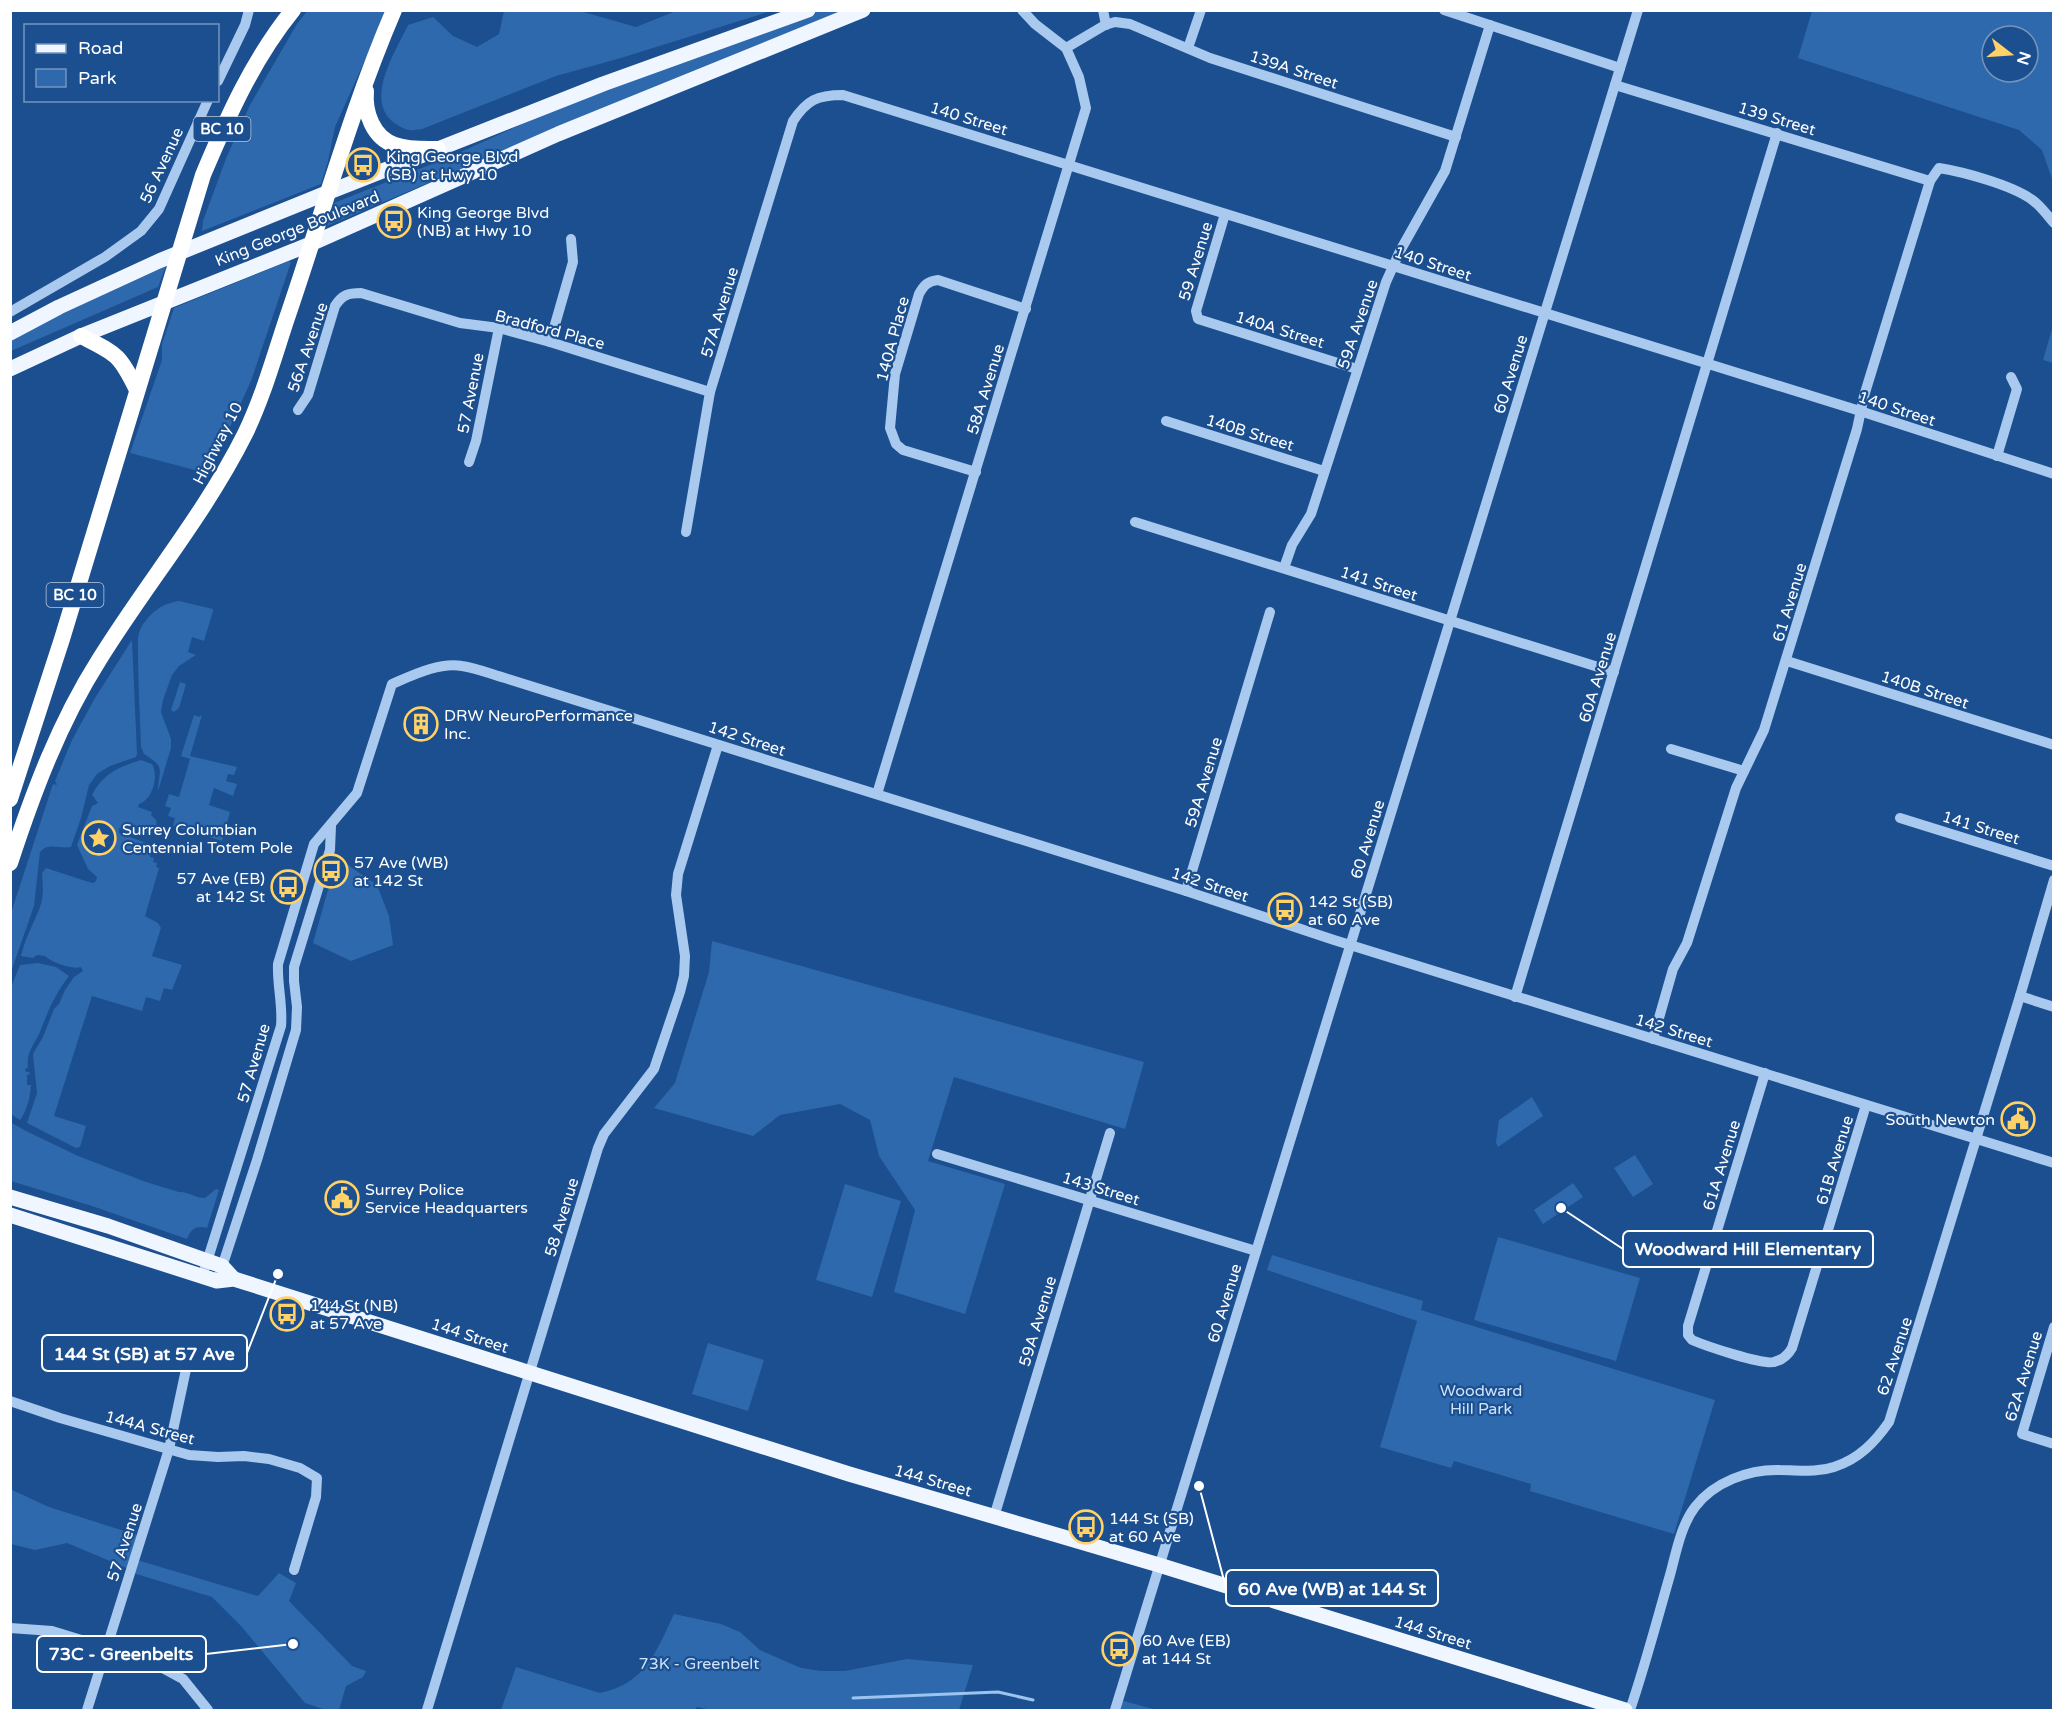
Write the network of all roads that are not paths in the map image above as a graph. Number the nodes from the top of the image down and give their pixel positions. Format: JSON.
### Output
{"nodes":[{"id":1,"x":249,"y":10,"type":"edge"},
{"id":2,"x":293,"y":10,"type":"edge"},
{"id":3,"x":394,"y":10,"type":"edge"},
{"id":4,"x":808,"y":10,"type":"edge"},
{"id":5,"x":863,"y":10,"type":"edge"},
{"id":6,"x":1022,"y":10,"type":"edge"},
{"id":7,"x":1103,"y":10,"type":"edge"},
{"id":8,"x":1125,"y":10,"type":"edge"},
{"id":9,"x":1201,"y":10,"type":"edge"},
{"id":10,"x":1444,"y":10,"type":"edge"},
{"id":11,"x":1638,"y":10,"type":"edge"},
{"id":12,"x":1124,"y":23,"type":"junction"},
{"id":13,"x":1106,"y":25,"type":"junction"},
{"id":14,"x":1490,"y":25,"type":"junction"},
{"id":15,"x":1066,"y":48,"type":"junction"},
{"id":16,"x":1188,"y":48,"type":"junction"},
{"id":17,"x":1620,"y":68,"type":"junction"},
{"id":18,"x":367,"y":76,"type":"junction"},
{"id":19,"x":219,"y":79,"type":"edge"},
{"id":20,"x":1615,"y":85,"type":"junction"},
{"id":21,"x":207,"y":102,"type":"edge"},
{"id":22,"x":803,"y":106,"type":"joint"},
{"id":23,"x":1777,"y":133,"type":"junction"},
{"id":24,"x":1456,"y":137,"type":"junction"},
{"id":25,"x":438,"y":149,"type":"junction"},
{"id":26,"x":1069,"y":164,"type":"junction"},
{"id":27,"x":1930,"y":181,"type":"junction"},
{"id":28,"x":329,"y":192,"type":"junction"},
{"id":29,"x":1225,"y":214,"type":"junction"},
{"id":30,"x":2054,"y":223,"type":"edge"},
{"id":31,"x":571,"y":239,"type":"dead end"},
{"id":32,"x":313,"y":243,"type":"junction"},
{"id":33,"x":178,"y":253,"type":"junction"},
{"id":34,"x":1393,"y":266,"type":"junction"},
{"id":35,"x":345,"y":294,"type":"joint"},
{"id":36,"x":164,"y":302,"type":"junction"},
{"id":37,"x":1026,"y":309,"type":"junction"},
{"id":38,"x":10,"y":312,"type":"edge"},
{"id":39,"x":1545,"y":314,"type":"junction"},
{"id":40,"x":1196,"y":316,"type":"joint"},
{"id":41,"x":499,"y":328,"type":"junction"},
{"id":42,"x":10,"y":333,"type":"edge"},
{"id":43,"x":81,"y":336,"type":"junction"},
{"id":44,"x":550,"y":342,"type":"junction"},
{"id":45,"x":1707,"y":365,"type":"junction"},
{"id":46,"x":10,"y":369,"type":"edge"},
{"id":47,"x":1357,"y":369,"type":"junction"},
{"id":48,"x":2012,"y":377,"type":"dead end"},
{"id":49,"x":137,"y":390,"type":"junction"},
{"id":50,"x":710,"y":392,"type":"junction"},
{"id":51,"x":298,"y":410,"type":"dead end"},
{"id":52,"x":1860,"y":411,"type":"junction"},
{"id":53,"x":1166,"y":421,"type":"dead end"},
{"id":54,"x":1997,"y":456,"type":"junction"},
{"id":55,"x":469,"y":462,"type":"dead end"},
{"id":56,"x":1324,"y":471,"type":"junction"},
{"id":57,"x":976,"y":472,"type":"junction"},
{"id":58,"x":2054,"y":474,"type":"edge"},
{"id":59,"x":1135,"y":522,"type":"dead end"},
{"id":60,"x":686,"y":532,"type":"dead end"},
{"id":61,"x":1284,"y":568,"type":"junction"},
{"id":62,"x":1270,"y":612,"type":"dead end"},
{"id":63,"x":1450,"y":621,"type":"junction"},
{"id":64,"x":1787,"y":661,"type":"junction"},
{"id":65,"x":1614,"y":672,"type":"junction"},
{"id":66,"x":392,"y":684,"type":"joint"},
{"id":67,"x":718,"y":745,"type":"junction"},
{"id":68,"x":2054,"y":745,"type":"edge"},
{"id":69,"x":1671,"y":749,"type":"dead end"},
{"id":70,"x":1744,"y":771,"type":"junction"},
{"id":71,"x":877,"y":794,"type":"junction"},
{"id":72,"x":10,"y":799,"type":"edge"},
{"id":73,"x":1900,"y":818,"type":"dead end"},
{"id":74,"x":331,"y":826,"type":"junction"},
{"id":75,"x":10,"y":863,"type":"edge"},
{"id":76,"x":2054,"y":866,"type":"edge"},
{"id":77,"x":2054,"y":880,"type":"edge"},
{"id":78,"x":1186,"y":891,"type":"junction"},
{"id":79,"x":1350,"y":945,"type":"junction"},
{"id":80,"x":2020,"y":996,"type":"junction"},
{"id":81,"x":1515,"y":997,"type":"junction"},
{"id":82,"x":2054,"y":1006,"type":"edge"},
{"id":83,"x":1653,"y":1039,"type":"junction"},
{"id":84,"x":1765,"y":1073,"type":"junction"},
{"id":85,"x":1866,"y":1105,"type":"junction"},
{"id":86,"x":1110,"y":1134,"type":"dead end"},
{"id":87,"x":1977,"y":1138,"type":"junction"},
{"id":88,"x":937,"y":1154,"type":"dead end"},
{"id":89,"x":2054,"y":1163,"type":"edge"},
{"id":90,"x":10,"y":1197,"type":"edge"},
{"id":91,"x":1089,"y":1200,"type":"junction"},
{"id":92,"x":10,"y":1215,"type":"edge"},
{"id":93,"x":1256,"y":1251,"type":"junction"},
{"id":94,"x":207,"y":1261,"type":"junction"},
{"id":95,"x":219,"y":1274,"type":"junction"},
{"id":96,"x":202,"y":1276,"type":"junction"},
{"id":97,"x":2054,"y":1327,"type":"edge"},
{"id":98,"x":191,"y":1346,"type":"dead end"},
{"id":99,"x":1782,"y":1359,"type":"joint"},
{"id":100,"x":529,"y":1373,"type":"junction"},
{"id":101,"x":10,"y":1401,"type":"edge"},
{"id":102,"x":2054,"y":1444,"type":"edge"},
{"id":103,"x":169,"y":1449,"type":"junction"},
{"id":104,"x":994,"y":1517,"type":"junction"},
{"id":105,"x":1159,"y":1565,"type":"junction"},
{"id":106,"x":294,"y":1570,"type":"dead end"},
{"id":107,"x":10,"y":1628,"type":"edge"},
{"id":108,"x":107,"y":1647,"type":"junction"},
{"id":109,"x":87,"y":1710,"type":"edge"},
{"id":110,"x":208,"y":1710,"type":"edge"},
{"id":111,"x":427,"y":1710,"type":"edge"},
{"id":112,"x":1114,"y":1710,"type":"edge"},
{"id":113,"x":1625,"y":1710,"type":"edge"},
{"id":114,"x":1630,"y":1710,"type":"edge"}],
"edges":[{"from":1,"to":19,"type":"street"},
{"from":2,"to":33,"type":"highway","number":"BC 10"},
{"from":3,"to":18,"type":"highway","name":"Highway 10","number":"BC 10"},
{"from":4,"to":25,"type":"main road","name":"King George Boulevard"},
{"from":5,"to":32,"type":"main road","name":"King George Boulevard"},
{"from":6,"to":15,"type":"street","name":"58A Avenue"},
{"from":7,"to":13,"type":"street"},
{"from":8,"to":12,"type":"street"},
{"from":9,"to":16,"type":"street"},
{"from":10,"to":14,"type":"street"},
{"from":11,"to":17,"type":"street","name":"60 Avenue"},
{"from":12,"to":13,"type":"street","name":"139A Street"},
{"from":12,"to":16,"type":"street","name":"139A Street"},
{"from":13,"to":15,"type":"street","name":"139A Street"},
{"from":14,"to":17,"type":"street"},
{"from":14,"to":24,"type":"street","name":"59A Avenue"},
{"from":15,"to":26,"type":"street","name":"58A Avenue"},
{"from":16,"to":24,"type":"street","name":"139A Street"},
{"from":17,"to":20,"type":"street","name":"60 Avenue"},
{"from":18,"to":25,"type":"highway"},
{"from":18,"to":28,"type":"highway","name":"Highway 10","number":"BC 10"},
{"from":20,"to":23,"type":"street","name":"139 Street"},
{"from":20,"to":39,"type":"street","name":"60 Avenue"},
{"from":21,"to":38,"type":"street","name":"56 Avenue"},
{"from":22,"to":26,"type":"street","name":"140 Street"},
{"from":22,"to":50,"type":"street","name":"57A Avenue"},
{"from":23,"to":27,"type":"street","name":"139 Street"},
{"from":23,"to":45,"type":"street","name":"60A Avenue"},
{"from":24,"to":34,"type":"street","name":"59A Avenue"},
{"from":25,"to":28,"type":"main road","name":"King George Boulevard"},
{"from":26,"to":29,"type":"street","name":"140 Street"},
{"from":26,"to":37,"type":"street","name":"58A Avenue"},
{"from":27,"to":30,"type":"street","name":"61 Avenue"},
{"from":27,"to":52,"type":"street","name":"61 Avenue"},
{"from":28,"to":32,"type":"highway","name":"Highway 10","number":"BC 10"},
{"from":28,"to":33,"type":"main road","name":"King George Boulevard"},
{"from":29,"to":34,"type":"street","name":"140 Street"},
{"from":29,"to":40,"type":"street","name":"59 Avenue"},
{"from":31,"to":44,"type":"street"},
{"from":32,"to":36,"type":"main road","name":"King George Boulevard"},
{"from":32,"to":75,"type":"highway","name":"Highway 10","number":"BC 10"},
{"from":33,"to":36,"type":"highway","number":"BC 10"},
{"from":33,"to":42,"type":"main road","name":"King George Boulevard"},
{"from":34,"to":39,"type":"street","name":"140 Street"},
{"from":34,"to":47,"type":"street","name":"59A Avenue"},
{"from":35,"to":41,"type":"street","name":"Bradford Place"},
{"from":35,"to":51,"type":"street","name":"56A Avenue"},
{"from":36,"to":43,"type":"main road","name":"King George Boulevard"},
{"from":36,"to":49,"type":"highway","number":"BC 10"},
{"from":37,"to":57,"type":"street","name":"58A Avenue"},
{"from":37,"to":57,"type":"street","name":"140A Place"},
{"from":39,"to":45,"type":"street","name":"140 Street"},
{"from":39,"to":63,"type":"street","name":"60 Avenue"},
{"from":40,"to":47,"type":"street","name":"140A Street"},
{"from":41,"to":44,"type":"street","name":"Bradford Place"},
{"from":41,"to":55,"type":"street","name":"57 Avenue"},
{"from":43,"to":46,"type":"main road","name":"King George Boulevard"},
{"from":43,"to":49,"type":"highway"},
{"from":44,"to":50,"type":"street","name":"Bradford Place"},
{"from":45,"to":52,"type":"street","name":"140 Street"},
{"from":45,"to":65,"type":"street","name":"60A Avenue"},
{"from":47,"to":56,"type":"street","name":"59A Avenue"},
{"from":48,"to":54,"type":"street"},
{"from":49,"to":72,"type":"highway","number":"BC 10"},
{"from":50,"to":60,"type":"street","name":"57A Avenue"},
{"from":52,"to":54,"type":"street","name":"140 Street"},
{"from":52,"to":64,"type":"street","name":"61 Avenue"},
{"from":53,"to":56,"type":"street","name":"140B Street"},
{"from":54,"to":58,"type":"street","name":"140 Street"},
{"from":56,"to":61,"type":"street","name":"59A Avenue"},
{"from":57,"to":71,"type":"street","name":"58A Avenue"},
{"from":59,"to":61,"type":"street","name":"141 Street"},
{"from":61,"to":63,"type":"street","name":"141 Street"},
{"from":62,"to":78,"type":"street","name":"59A Avenue"},
{"from":63,"to":65,"type":"street","name":"141 Street"},
{"from":63,"to":79,"type":"street","name":"60 Avenue"},
{"from":64,"to":68,"type":"street","name":"140B Street"},
{"from":64,"to":70,"type":"street","name":"61 Avenue"},
{"from":65,"to":81,"type":"street","name":"60A Avenue"},
{"from":66,"to":67,"type":"street","name":"142 Street"},
{"from":66,"to":74,"type":"street","name":"57 Avenue"},
{"from":67,"to":71,"type":"street","name":"142 Street"},
{"from":67,"to":100,"type":"street","name":"58 Avenue"},
{"from":69,"to":70,"type":"street"},
{"from":70,"to":83,"type":"street","name":"61 Avenue"},
{"from":71,"to":78,"type":"street","name":"142 Street"},
{"from":73,"to":76,"type":"street","name":"141 Street"},
{"from":74,"to":94,"type":"street","name":"57 Avenue"},
{"from":74,"to":95,"type":"street","name":"57 Avenue"},
{"from":77,"to":80,"type":"street","name":"62 Avenue"},
{"from":78,"to":79,"type":"street","name":"142 Street"},
{"from":79,"to":81,"type":"street","name":"142 Street"},
{"from":79,"to":93,"type":"street","name":"60 Avenue"},
{"from":80,"to":82,"type":"street"},
{"from":80,"to":87,"type":"street","name":"62 Avenue"},
{"from":81,"to":83,"type":"street","name":"142 Street"},
{"from":83,"to":84,"type":"street","name":"142 Street"},
{"from":84,"to":85,"type":"street","name":"142 Street"},
{"from":84,"to":99,"type":"street","name":"61A Avenue"},
{"from":85,"to":87,"type":"street","name":"142 Street"},
{"from":85,"to":99,"type":"street","name":"61B Avenue"},
{"from":86,"to":91,"type":"street","name":"59A Avenue"},
{"from":87,"to":89,"type":"street","name":"142 Street"},
{"from":87,"to":114,"type":"street","name":"62 Avenue"},
{"from":88,"to":91,"type":"street","name":"143 Street"},
{"from":90,"to":94,"type":"main road","name":"144 Street"},
{"from":91,"to":93,"type":"street","name":"143 Street"},
{"from":91,"to":104,"type":"street","name":"59A Avenue"},
{"from":92,"to":96,"type":"main road","name":"144 Street"},
{"from":93,"to":105,"type":"street","name":"60 Avenue"},
{"from":94,"to":95,"type":"main road","name":"144 Street"},
{"from":94,"to":96,"type":"street","name":"57 Avenue"},
{"from":95,"to":96,"type":"main road","name":"144 Street"},
{"from":95,"to":100,"type":"main road","name":"144 Street"},
{"from":97,"to":102,"type":"street","name":"62A Avenue"},
{"from":98,"to":103,"type":"street","name":"57 Avenue"},
{"from":100,"to":104,"type":"main road","name":"144 Street"},
{"from":100,"to":111,"type":"street","name":"58 Avenue"},
{"from":101,"to":103,"type":"street","name":"144A Street"},
{"from":103,"to":106,"type":"street","name":"144A Street"},
{"from":103,"to":108,"type":"street","name":"57 Avenue"},
{"from":104,"to":105,"type":"main road","name":"144 Street"},
{"from":105,"to":112,"type":"street","name":"60 Avenue"},
{"from":105,"to":113,"type":"main road","name":"144 Street"},
{"from":107,"to":108,"type":"street"},
{"from":108,"to":109,"type":"street","name":"57 Avenue"},
{"from":108,"to":110,"type":"street"}]}
